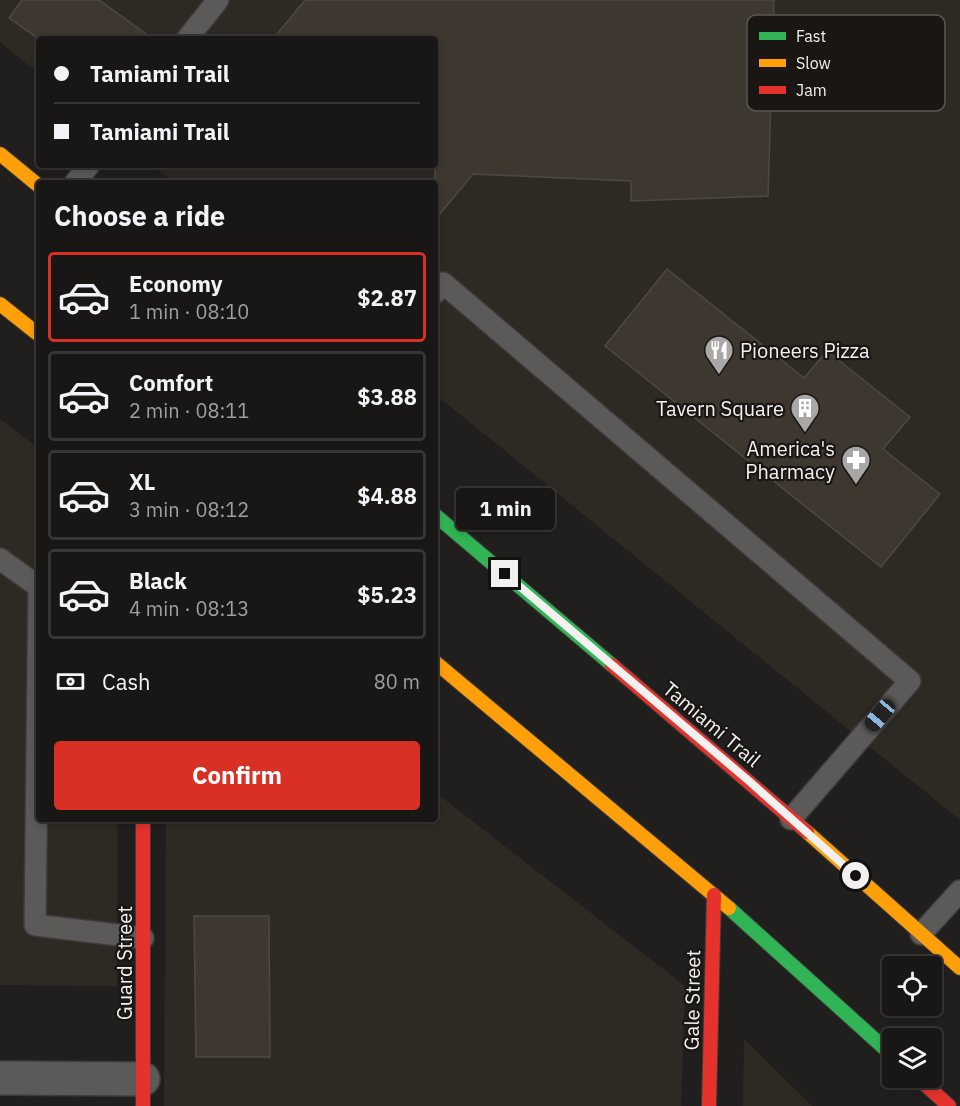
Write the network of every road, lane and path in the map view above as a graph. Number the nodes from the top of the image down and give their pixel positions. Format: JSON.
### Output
{"nodes":[{"id":1,"x":218,"y":0,"type":"edge"},
{"id":2,"x":189,"y":36,"type":"edge"},
{"id":3,"x":0,"y":154,"type":"edge"},
{"id":4,"x":87,"y":168,"type":"edge"},
{"id":5,"x":77,"y":180,"type":"edge"},
{"id":6,"x":36,"y":184,"type":"edge"},
{"id":7,"x":438,"y":289,"type":"edge"},
{"id":8,"x":4,"y":314,"type":"edge"},
{"id":9,"x":36,"y":333,"type":"edge"},
{"id":10,"x":438,"y":518,"type":"edge"},
{"id":11,"x":0,"y":559,"type":"edge"},
{"id":12,"x":36,"y":585,"type":"edge"},
{"id":13,"x":438,"y":665,"type":"edge"},
{"id":14,"x":791,"y":819,"type":"junction"},
{"id":15,"x":36,"y":822,"type":"edge"},
{"id":16,"x":143,"y":822,"type":"edge"},
{"id":17,"x":960,"y":891,"type":"edge"},
{"id":18,"x":714,"y":895,"type":"junction"},
{"id":19,"x":921,"y":934,"type":"junction"},
{"id":20,"x":143,"y":938,"type":"junction"},
{"id":21,"x":960,"y":968,"type":"edge"},
{"id":22,"x":882,"y":1046,"type":"edge"},
{"id":23,"x":0,"y":1078,"type":"edge"},
{"id":24,"x":929,"y":1088,"type":"edge"},
{"id":25,"x":143,"y":1092,"type":"edge"},
{"id":26,"x":709,"y":1106,"type":"edge"},
{"id":27,"x":949,"y":1106,"type":"edge"}],
"edges":[{"from":1,"to":2,"type":"lane"},
{"from":3,"to":6,"type":"main road"},
{"from":4,"to":5,"type":"lane"},
{"from":7,"to":14,"type":"lane"},
{"from":8,"to":9,"type":"main road"},
{"from":10,"to":14,"type":"main road","name":"Tamiami Trail"},
{"from":11,"to":12,"type":"lane"},
{"from":13,"to":18,"type":"main road"},
{"from":14,"to":19,"type":"main road","name":"Tamiami Trail"},
{"from":15,"to":20,"type":"lane"},
{"from":16,"to":20,"type":"main road","name":"Guard Street"},
{"from":17,"to":19,"type":"lane"},
{"from":18,"to":22,"type":"main road"},
{"from":18,"to":26,"type":"main road","name":"Gale Street"},
{"from":19,"to":21,"type":"main road","name":"Tamiami Trail"},
{"from":20,"to":25,"type":"main road","name":"Guard Street"},
{"from":23,"to":25,"type":"street"},
{"from":24,"to":27,"type":"main road"}]}
